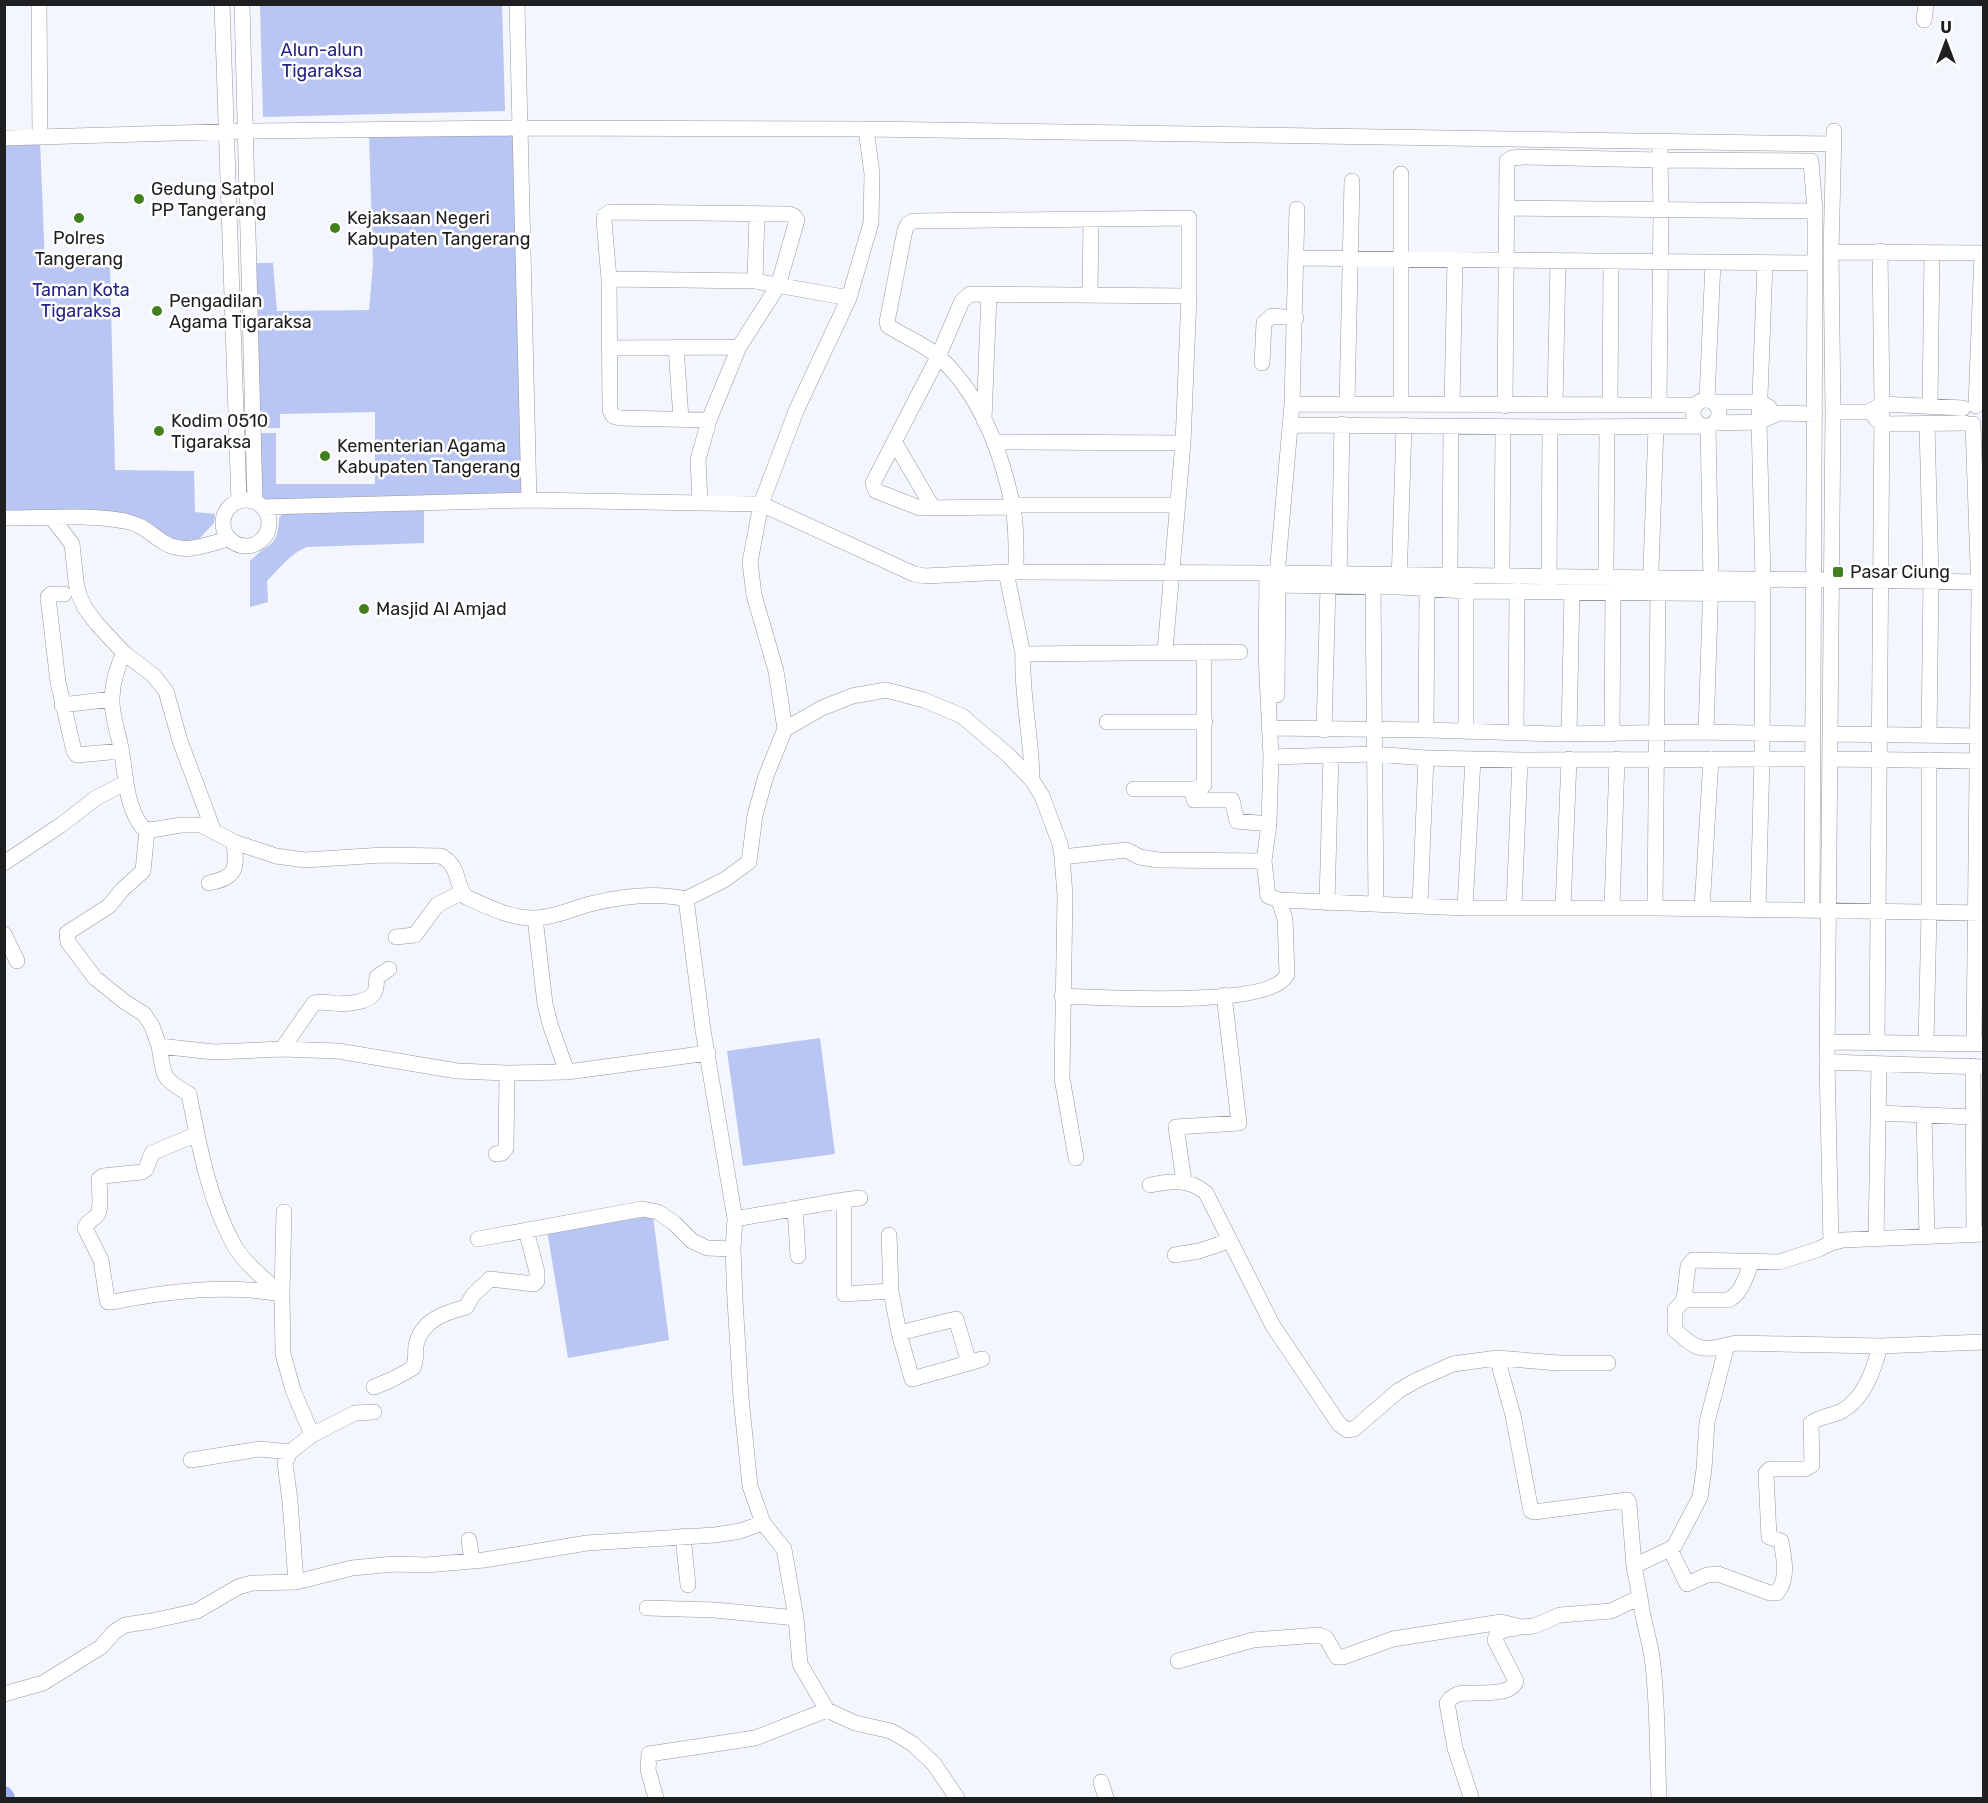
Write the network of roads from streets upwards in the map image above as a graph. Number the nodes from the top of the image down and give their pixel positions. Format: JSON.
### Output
{"nodes":[{"id":1,"x":39,"y":4,"type":"edge"},
{"id":2,"x":222,"y":4,"type":"edge"},
{"id":3,"x":242,"y":4,"type":"edge"},
{"id":4,"x":517,"y":4,"type":"edge"},
{"id":5,"x":1926,"y":4,"type":"edge"},
{"id":6,"x":1924,"y":20,"type":"dead end"},
{"id":7,"x":518,"y":128,"type":"junction"},
{"id":8,"x":866,"y":129,"type":"junction"},
{"id":9,"x":245,"y":131,"type":"junction"},
{"id":10,"x":226,"y":132,"type":"junction"},
{"id":11,"x":40,"y":137,"type":"junction"},
{"id":12,"x":4,"y":138,"type":"edge"},
{"id":13,"x":1660,"y":142,"type":"junction"},
{"id":14,"x":1660,"y":159,"type":"junction"},
{"id":15,"x":1401,"y":174,"type":"dead end"},
{"id":16,"x":1352,"y":181,"type":"dead end"},
{"id":17,"x":1507,"y":208,"type":"junction"},
{"id":18,"x":1297,"y":209,"type":"dead end"},
{"id":19,"x":1661,"y":210,"type":"junction"},
{"id":20,"x":1815,"y":211,"type":"junction"},
{"id":21,"x":757,"y":214,"type":"junction"},
{"id":22,"x":1091,"y":220,"type":"junction"},
{"id":23,"x":1880,"y":251,"type":"junction"},
{"id":24,"x":1831,"y":252,"type":"junction"},
{"id":25,"x":1983,"y":253,"type":"edge"},
{"id":26,"x":1932,"y":254,"type":"junction"},
{"id":27,"x":1297,"y":258,"type":"junction"},
{"id":28,"x":1350,"y":259,"type":"junction"},
{"id":29,"x":1401,"y":259,"type":"junction"},
{"id":30,"x":1455,"y":260,"type":"junction"},
{"id":31,"x":1506,"y":260,"type":"junction"},
{"id":32,"x":1558,"y":261,"type":"junction"},
{"id":33,"x":1611,"y":261,"type":"junction"},
{"id":34,"x":1660,"y":262,"type":"junction"},
{"id":35,"x":1713,"y":262,"type":"junction"},
{"id":36,"x":1766,"y":263,"type":"junction"},
{"id":37,"x":1815,"y":263,"type":"junction"},
{"id":38,"x":609,"y":279,"type":"junction"},
{"id":39,"x":756,"y":281,"type":"junction"},
{"id":40,"x":778,"y":285,"type":"junction"},
{"id":41,"x":989,"y":294,"type":"junction"},
{"id":42,"x":1089,"y":295,"type":"junction"},
{"id":43,"x":1189,"y":296,"type":"junction"},
{"id":44,"x":849,"y":298,"type":"junction"},
{"id":45,"x":1296,"y":318,"type":"junction"},
{"id":46,"x":676,"y":347,"type":"junction"},
{"id":47,"x":739,"y":347,"type":"junction"},
{"id":48,"x":609,"y":348,"type":"junction"},
{"id":49,"x":938,"y":357,"type":"junction"},
{"id":50,"x":1262,"y":363,"type":"dead end"},
{"id":51,"x":1706,"y":402,"type":"junction"},
{"id":52,"x":1760,"y":402,"type":"junction"},
{"id":53,"x":1347,"y":403,"type":"junction"},
{"id":54,"x":1292,"y":404,"type":"junction"},
{"id":55,"x":1402,"y":404,"type":"junction"},
{"id":56,"x":1882,"y":404,"type":"junction"},
{"id":57,"x":1452,"y":405,"type":"junction"},
{"id":58,"x":1556,"y":405,"type":"junction"},
{"id":59,"x":1610,"y":405,"type":"junction"},
{"id":60,"x":1659,"y":405,"type":"junction"},
{"id":61,"x":1930,"y":405,"type":"junction"},
{"id":62,"x":1504,"y":406,"type":"junction"},
{"id":63,"x":1833,"y":412,"type":"junction"},
{"id":64,"x":1869,"y":412,"type":"junction"},
{"id":65,"x":1779,"y":413,"type":"junction"},
{"id":66,"x":1815,"y":414,"type":"junction"},
{"id":67,"x":1975,"y":415,"type":"edge"},
{"id":68,"x":681,"y":419,"type":"junction"},
{"id":69,"x":709,"y":420,"type":"junction"},
{"id":70,"x":984,"y":420,"type":"junction"},
{"id":71,"x":1759,"y":422,"type":"junction"},
{"id":72,"x":1342,"y":424,"type":"junction"},
{"id":73,"x":1882,"y":424,"type":"junction"},
{"id":74,"x":1927,"y":424,"type":"junction"},
{"id":75,"x":1290,"y":425,"type":"junction"},
{"id":76,"x":1401,"y":425,"type":"junction"},
{"id":77,"x":1708,"y":425,"type":"junction"},
{"id":78,"x":1451,"y":426,"type":"junction"},
{"id":79,"x":1503,"y":426,"type":"junction"},
{"id":80,"x":1547,"y":427,"type":"junction"},
{"id":81,"x":1566,"y":427,"type":"junction"},
{"id":82,"x":1607,"y":427,"type":"junction"},
{"id":83,"x":1656,"y":427,"type":"junction"},
{"id":84,"x":995,"y":442,"type":"junction"},
{"id":85,"x":1183,"y":442,"type":"junction"},
{"id":86,"x":895,"y":443,"type":"junction"},
{"id":87,"x":529,"y":500,"type":"junction"},
{"id":88,"x":700,"y":502,"type":"junction"},
{"id":89,"x":252,"y":503,"type":"junction"},
{"id":90,"x":761,"y":504,"type":"junction"},
{"id":91,"x":1176,"y":505,"type":"junction"},
{"id":92,"x":1012,"y":506,"type":"junction"},
{"id":93,"x":933,"y":508,"type":"junction"},
{"id":94,"x":4,"y":518,"type":"edge"},
{"id":95,"x":52,"y":518,"type":"junction"},
{"id":96,"x":228,"y":539,"type":"junction"},
{"id":97,"x":1450,"y":567,"type":"junction"},
{"id":98,"x":1502,"y":567,"type":"junction"},
{"id":99,"x":1606,"y":569,"type":"junction"},
{"id":100,"x":1011,"y":572,"type":"junction"},
{"id":101,"x":1172,"y":573,"type":"junction"},
{"id":102,"x":1274,"y":576,"type":"junction"},
{"id":103,"x":1399,"y":576,"type":"junction"},
{"id":104,"x":1656,"y":577,"type":"junction"},
{"id":105,"x":1337,"y":578,"type":"junction"},
{"id":106,"x":1466,"y":578,"type":"junction"},
{"id":107,"x":1549,"y":579,"type":"junction"},
{"id":108,"x":1711,"y":580,"type":"junction"},
{"id":109,"x":1813,"y":580,"type":"junction"},
{"id":110,"x":1832,"y":580,"type":"junction"},
{"id":111,"x":1931,"y":580,"type":"junction"},
{"id":112,"x":1763,"y":581,"type":"junction"},
{"id":113,"x":1881,"y":581,"type":"junction"},
{"id":114,"x":1981,"y":582,"type":"edge"},
{"id":115,"x":1373,"y":588,"type":"junction"},
{"id":116,"x":1427,"y":589,"type":"junction"},
{"id":117,"x":1517,"y":590,"type":"junction"},
{"id":118,"x":1613,"y":591,"type":"junction"},
{"id":119,"x":1572,"y":592,"type":"junction"},
{"id":120,"x":63,"y":594,"type":"dead end"},
{"id":121,"x":1166,"y":651,"type":"junction"},
{"id":122,"x":1204,"y":652,"type":"junction"},
{"id":123,"x":1240,"y":652,"type":"dead end"},
{"id":124,"x":124,"y":653,"type":"junction"},
{"id":125,"x":1023,"y":654,"type":"junction"},
{"id":126,"x":112,"y":699,"type":"junction"},
{"id":127,"x":62,"y":705,"type":"junction"},
{"id":128,"x":1107,"y":722,"type":"dead end"},
{"id":129,"x":1205,"y":722,"type":"junction"},
{"id":130,"x":1273,"y":728,"type":"junction"},
{"id":131,"x":785,"y":729,"type":"junction"},
{"id":132,"x":1374,"y":729,"type":"junction"},
{"id":133,"x":1324,"y":730,"type":"junction"},
{"id":134,"x":1426,"y":730,"type":"junction"},
{"id":135,"x":1466,"y":732,"type":"junction"},
{"id":136,"x":1704,"y":732,"type":"junction"},
{"id":137,"x":1516,"y":733,"type":"junction"},
{"id":138,"x":1724,"y":733,"type":"junction"},
{"id":139,"x":1762,"y":733,"type":"junction"},
{"id":140,"x":1569,"y":734,"type":"junction"},
{"id":141,"x":1612,"y":734,"type":"junction"},
{"id":142,"x":1658,"y":734,"type":"junction"},
{"id":143,"x":1812,"y":734,"type":"junction"},
{"id":144,"x":1830,"y":734,"type":"junction"},
{"id":145,"x":1880,"y":735,"type":"junction"},
{"id":146,"x":1929,"y":735,"type":"junction"},
{"id":147,"x":1981,"y":736,"type":"edge"},
{"id":148,"x":121,"y":751,"type":"junction"},
{"id":149,"x":1374,"y":754,"type":"junction"},
{"id":150,"x":1331,"y":755,"type":"junction"},
{"id":151,"x":1271,"y":757,"type":"junction"},
{"id":152,"x":1425,"y":758,"type":"junction"},
{"id":153,"x":1657,"y":758,"type":"junction"},
{"id":154,"x":1762,"y":758,"type":"junction"},
{"id":155,"x":1473,"y":759,"type":"junction"},
{"id":156,"x":1569,"y":759,"type":"junction"},
{"id":157,"x":1617,"y":759,"type":"junction"},
{"id":158,"x":1712,"y":759,"type":"junction"},
{"id":159,"x":1811,"y":759,"type":"junction"},
{"id":160,"x":1830,"y":759,"type":"junction"},
{"id":161,"x":1880,"y":759,"type":"junction"},
{"id":162,"x":1520,"y":760,"type":"junction"},
{"id":163,"x":1929,"y":760,"type":"junction"},
{"id":164,"x":1980,"y":761,"type":"edge"},
{"id":165,"x":1032,"y":780,"type":"junction"},
{"id":166,"x":125,"y":783,"type":"junction"},
{"id":167,"x":1134,"y":789,"type":"dead end"},
{"id":168,"x":1192,"y":789,"type":"junction"},
{"id":169,"x":1269,"y":824,"type":"junction"},
{"id":170,"x":147,"y":830,"type":"junction"},
{"id":171,"x":214,"y":832,"type":"junction"},
{"id":172,"x":234,"y":842,"type":"junction"},
{"id":173,"x":1062,"y":857,"type":"junction"},
{"id":174,"x":1264,"y":861,"type":"junction"},
{"id":175,"x":4,"y":862,"type":"edge"},
{"id":176,"x":208,"y":883,"type":"dead end"},
{"id":177,"x":462,"y":892,"type":"junction"},
{"id":178,"x":686,"y":898,"type":"junction"},
{"id":179,"x":1279,"y":900,"type":"junction"},
{"id":180,"x":1327,"y":903,"type":"junction"},
{"id":181,"x":1376,"y":903,"type":"junction"},
{"id":182,"x":1420,"y":905,"type":"junction"},
{"id":183,"x":1514,"y":907,"type":"junction"},
{"id":184,"x":1465,"y":908,"type":"junction"},
{"id":185,"x":1563,"y":908,"type":"junction"},
{"id":186,"x":1612,"y":908,"type":"junction"},
{"id":187,"x":1654,"y":908,"type":"junction"},
{"id":188,"x":1702,"y":909,"type":"junction"},
{"id":189,"x":1758,"y":909,"type":"junction"},
{"id":190,"x":1812,"y":911,"type":"junction"},
{"id":191,"x":1829,"y":911,"type":"junction"},
{"id":192,"x":1878,"y":911,"type":"junction"},
{"id":193,"x":1980,"y":913,"type":"edge"},
{"id":194,"x":1929,"y":914,"type":"junction"},
{"id":195,"x":535,"y":918,"type":"junction"},
{"id":196,"x":4,"y":933,"type":"edge"},
{"id":197,"x":396,"y":937,"type":"dead end"},
{"id":198,"x":17,"y":961,"type":"dead end"},
{"id":199,"x":389,"y":969,"type":"dead end"},
{"id":200,"x":1062,"y":996,"type":"junction"},
{"id":201,"x":1224,"y":996,"type":"junction"},
{"id":202,"x":1827,"y":1042,"type":"junction"},
{"id":203,"x":1877,"y":1042,"type":"junction"},
{"id":204,"x":1926,"y":1043,"type":"junction"},
{"id":205,"x":1979,"y":1043,"type":"edge"},
{"id":206,"x":159,"y":1046,"type":"junction"},
{"id":207,"x":282,"y":1049,"type":"junction"},
{"id":208,"x":708,"y":1053,"type":"junction"},
{"id":209,"x":1827,"y":1062,"type":"junction"},
{"id":210,"x":1879,"y":1065,"type":"junction"},
{"id":211,"x":1978,"y":1067,"type":"edge"},
{"id":212,"x":567,"y":1072,"type":"junction"},
{"id":213,"x":507,"y":1073,"type":"junction"},
{"id":214,"x":1878,"y":1113,"type":"junction"},
{"id":215,"x":1924,"y":1115,"type":"junction"},
{"id":216,"x":1973,"y":1117,"type":"junction"},
{"id":217,"x":196,"y":1134,"type":"junction"},
{"id":218,"x":496,"y":1154,"type":"dead end"},
{"id":219,"x":1076,"y":1158,"type":"dead end"},
{"id":220,"x":1184,"y":1181,"type":"junction"},
{"id":221,"x":1150,"y":1185,"type":"dead end"},
{"id":222,"x":795,"y":1208,"type":"junction"},
{"id":223,"x":284,"y":1212,"type":"dead end"},
{"id":224,"x":735,"y":1219,"type":"junction"},
{"id":225,"x":526,"y":1230,"type":"junction"},
{"id":226,"x":1979,"y":1234,"type":"edge"},
{"id":227,"x":889,"y":1236,"type":"dead end"},
{"id":228,"x":1927,"y":1236,"type":"junction"},
{"id":229,"x":478,"y":1239,"type":"dead end"},
{"id":230,"x":1876,"y":1239,"type":"junction"},
{"id":231,"x":1229,"y":1241,"type":"junction"},
{"id":232,"x":1831,"y":1243,"type":"junction"},
{"id":233,"x":733,"y":1250,"type":"junction"},
{"id":234,"x":798,"y":1256,"type":"dead end"},
{"id":235,"x":1175,"y":1256,"type":"dead end"},
{"id":236,"x":1752,"y":1262,"type":"junction"},
{"id":237,"x":891,"y":1292,"type":"junction"},
{"id":238,"x":282,"y":1294,"type":"junction"},
{"id":239,"x":1684,"y":1300,"type":"junction"},
{"id":240,"x":899,"y":1334,"type":"junction"},
{"id":241,"x":1983,"y":1342,"type":"edge"},
{"id":242,"x":1726,"y":1345,"type":"junction"},
{"id":243,"x":1880,"y":1346,"type":"junction"},
{"id":244,"x":1497,"y":1358,"type":"junction"},
{"id":245,"x":1608,"y":1363,"type":"dead end"},
{"id":246,"x":374,"y":1387,"type":"dead end"},
{"id":247,"x":374,"y":1412,"type":"dead end"},
{"id":248,"x":312,"y":1435,"type":"junction"},
{"id":249,"x":290,"y":1452,"type":"junction"},
{"id":250,"x":191,"y":1460,"type":"dead end"},
{"id":251,"x":763,"y":1523,"type":"junction"},
{"id":252,"x":683,"y":1536,"type":"junction"},
{"id":253,"x":469,"y":1539,"type":"dead end"},
{"id":254,"x":1670,"y":1549,"type":"junction"},
{"id":255,"x":472,"y":1561,"type":"junction"},
{"id":256,"x":1634,"y":1566,"type":"junction"},
{"id":257,"x":296,"y":1582,"type":"junction"},
{"id":258,"x":688,"y":1585,"type":"dead end"},
{"id":259,"x":1640,"y":1597,"type":"junction"},
{"id":260,"x":647,"y":1608,"type":"dead end"},
{"id":261,"x":796,"y":1618,"type":"junction"},
{"id":262,"x":1521,"y":1627,"type":"junction"},
{"id":263,"x":1178,"y":1660,"type":"dead end"},
{"id":264,"x":4,"y":1694,"type":"edge"},
{"id":265,"x":827,"y":1710,"type":"junction"},
{"id":266,"x":1101,"y":1782,"type":"dead end"},
{"id":267,"x":1471,"y":1797,"type":"edge"},
{"id":268,"x":656,"y":1798,"type":"edge"},
{"id":269,"x":957,"y":1798,"type":"edge"},
{"id":270,"x":1106,"y":1798,"type":"edge"},
{"id":271,"x":1659,"y":1798,"type":"edge"}],
"edges":[{"from":1,"to":11,"type":"street"},
{"from":2,"to":10,"type":"street"},
{"from":3,"to":9,"type":"street"},
{"from":4,"to":7,"type":"street"},
{"from":5,"to":6,"type":"street"},
{"from":7,"to":8,"type":"street"},
{"from":7,"to":9,"type":"street"},
{"from":7,"to":87,"type":"street"},
{"from":8,"to":13,"type":"street"},
{"from":8,"to":44,"type":"street"},
{"from":9,"to":10,"type":"street"},
{"from":9,"to":89,"type":"street"},
{"from":10,"to":11,"type":"street"},
{"from":10,"to":89,"type":"street"},
{"from":11,"to":12,"type":"street"},
{"from":13,"to":14,"type":"street"},
{"from":13,"to":24,"type":"street"},
{"from":14,"to":17,"type":"street"},
{"from":14,"to":19,"type":"street"},
{"from":14,"to":20,"type":"street"},
{"from":15,"to":29,"type":"street"},
{"from":16,"to":28,"type":"street"},
{"from":17,"to":19,"type":"street"},
{"from":17,"to":31,"type":"street"},
{"from":18,"to":27,"type":"street"},
{"from":19,"to":20,"type":"street"},
{"from":19,"to":34,"type":"street"},
{"from":20,"to":37,"type":"street"},
{"from":21,"to":38,"type":"street"},
{"from":21,"to":39,"type":"street"},
{"from":21,"to":40,"type":"street"},
{"from":22,"to":42,"type":"street"},
{"from":22,"to":43,"type":"street"},
{"from":22,"to":49,"type":"street"},
{"from":23,"to":24,"type":"street"},
{"from":23,"to":26,"type":"street"},
{"from":23,"to":56,"type":"street"},
{"from":24,"to":63,"type":"street"},
{"from":25,"to":26,"type":"street"},
{"from":25,"to":67,"type":"street"},
{"from":26,"to":61,"type":"street"},
{"from":27,"to":28,"type":"street"},
{"from":27,"to":45,"type":"street"},
{"from":28,"to":29,"type":"street"},
{"from":28,"to":53,"type":"street"},
{"from":29,"to":30,"type":"street"},
{"from":29,"to":55,"type":"street"},
{"from":30,"to":31,"type":"street"},
{"from":30,"to":57,"type":"street"},
{"from":31,"to":32,"type":"street"},
{"from":31,"to":62,"type":"street"},
{"from":32,"to":33,"type":"street"},
{"from":32,"to":58,"type":"street"},
{"from":33,"to":34,"type":"street"},
{"from":33,"to":59,"type":"street"},
{"from":34,"to":35,"type":"street"},
{"from":34,"to":60,"type":"street"},
{"from":35,"to":36,"type":"street"},
{"from":35,"to":51,"type":"street"},
{"from":36,"to":37,"type":"street"},
{"from":36,"to":52,"type":"street"},
{"from":37,"to":66,"type":"street"},
{"from":38,"to":39,"type":"street"},
{"from":38,"to":48,"type":"street"},
{"from":39,"to":40,"type":"street"},
{"from":40,"to":44,"type":"street"},
{"from":40,"to":47,"type":"street"},
{"from":41,"to":42,"type":"street"},
{"from":41,"to":49,"type":"street"},
{"from":41,"to":70,"type":"street"},
{"from":42,"to":43,"type":"street"},
{"from":43,"to":85,"type":"street"},
{"from":44,"to":90,"type":"street"},
{"from":45,"to":50,"type":"street"},
{"from":45,"to":54,"type":"street"},
{"from":46,"to":47,"type":"street"},
{"from":46,"to":48,"type":"street"},
{"from":46,"to":68,"type":"street"},
{"from":47,"to":69,"type":"street"},
{"from":48,"to":68,"type":"street"},
{"from":49,"to":70,"type":"street"},
{"from":49,"to":86,"type":"street"},
{"from":51,"to":52,"type":"street"},
{"from":51,"to":60,"type":"street"},
{"from":51,"to":77,"type":"street"},
{"from":51,"to":77,"type":"street"},
{"from":52,"to":65,"type":"street"},
{"from":52,"to":71,"type":"street"},
{"from":53,"to":54,"type":"street"},
{"from":53,"to":55,"type":"street"},
{"from":54,"to":75,"type":"street"},
{"from":55,"to":57,"type":"street"},
{"from":55,"to":76,"type":"street"},
{"from":55,"to":76,"type":"street"},
{"from":56,"to":61,"type":"street"},
{"from":56,"to":64,"type":"street"},
{"from":56,"to":73,"type":"street"},
{"from":57,"to":62,"type":"street"},
{"from":58,"to":59,"type":"street"},
{"from":58,"to":62,"type":"street"},
{"from":58,"to":80,"type":"street"},
{"from":58,"to":81,"type":"street"},
{"from":59,"to":60,"type":"street"},
{"from":61,"to":67,"type":"street"},
{"from":63,"to":64,"type":"street"},
{"from":63,"to":110,"type":"street"},
{"from":64,"to":73,"type":"street"},
{"from":65,"to":66,"type":"street"},
{"from":65,"to":71,"type":"street"},
{"from":66,"to":109,"type":"street"},
{"from":67,"to":74,"type":"street"},
{"from":67,"to":114,"type":"street"},
{"from":68,"to":69,"type":"street"},
{"from":69,"to":88,"type":"street"},
{"from":70,"to":84,"type":"street"},
{"from":71,"to":77,"type":"street"},
{"from":71,"to":112,"type":"street"},
{"from":72,"to":75,"type":"street"},
{"from":72,"to":76,"type":"street"},
{"from":72,"to":105,"type":"street"},
{"from":73,"to":74,"type":"street"},
{"from":73,"to":113,"type":"street"},
{"from":74,"to":111,"type":"street"},
{"from":75,"to":102,"type":"street"},
{"from":76,"to":78,"type":"street"},
{"from":76,"to":103,"type":"street"},
{"from":77,"to":83,"type":"street"},
{"from":77,"to":108,"type":"street"},
{"from":78,"to":79,"type":"street"},
{"from":78,"to":97,"type":"street"},
{"from":79,"to":80,"type":"street"},
{"from":79,"to":98,"type":"street"},
{"from":80,"to":81,"type":"street"},
{"from":80,"to":107,"type":"street"},
{"from":81,"to":82,"type":"street"},
{"from":82,"to":83,"type":"street"},
{"from":82,"to":99,"type":"street"},
{"from":83,"to":104,"type":"street"},
{"from":84,"to":85,"type":"street"},
{"from":84,"to":92,"type":"street"},
{"from":85,"to":91,"type":"street"},
{"from":86,"to":93,"type":"street"},
{"from":86,"to":93,"type":"street"},
{"from":87,"to":88,"type":"street"},
{"from":87,"to":89,"type":"street"},
{"from":88,"to":90,"type":"street"},
{"from":89,"to":96,"type":"street"},
{"from":89,"to":96,"type":"street"},
{"from":90,"to":100,"type":"street"},
{"from":90,"to":131,"type":"street"},
{"from":91,"to":92,"type":"street"},
{"from":91,"to":101,"type":"street"},
{"from":92,"to":93,"type":"street"},
{"from":92,"to":100,"type":"street"},
{"from":94,"to":95,"type":"street"},
{"from":95,"to":96,"type":"street"},
{"from":95,"to":124,"type":"street"},
{"from":97,"to":103,"type":"street"},
{"from":97,"to":106,"type":"street"},
{"from":98,"to":106,"type":"street"},
{"from":98,"to":107,"type":"street"},
{"from":99,"to":104,"type":"street"},
{"from":99,"to":107,"type":"street"},
{"from":100,"to":101,"type":"street"},
{"from":100,"to":125,"type":"street"},
{"from":101,"to":102,"type":"street"},
{"from":101,"to":121,"type":"street"},
{"from":102,"to":105,"type":"street"},
{"from":102,"to":130,"type":"street"},
{"from":103,"to":105,"type":"street"},
{"from":103,"to":106,"type":"street"},
{"from":103,"to":115,"type":"street"},
{"from":103,"to":116,"type":"street"},
{"from":104,"to":107,"type":"street"},
{"from":104,"to":108,"type":"street"},
{"from":104,"to":118,"type":"street"},
{"from":104,"to":142,"type":"street"},
{"from":105,"to":115,"type":"street"},
{"from":105,"to":133,"type":"street"},
{"from":106,"to":107,"type":"street"},
{"from":106,"to":116,"type":"street"},
{"from":106,"to":117,"type":"street"},
{"from":106,"to":135,"type":"street"},
{"from":107,"to":117,"type":"street"},
{"from":107,"to":119,"type":"street"},
{"from":108,"to":112,"type":"street"},
{"from":108,"to":136,"type":"street"},
{"from":109,"to":110,"type":"street"},
{"from":109,"to":112,"type":"street"},
{"from":109,"to":143,"type":"street"},
{"from":110,"to":113,"type":"street"},
{"from":110,"to":144,"type":"street"},
{"from":111,"to":113,"type":"street"},
{"from":111,"to":114,"type":"street"},
{"from":111,"to":146,"type":"street"},
{"from":112,"to":139,"type":"street"},
{"from":113,"to":145,"type":"street"},
{"from":114,"to":147,"type":"street"},
{"from":115,"to":132,"type":"street"},
{"from":116,"to":134,"type":"street"},
{"from":117,"to":137,"type":"street"},
{"from":118,"to":119,"type":"street"},
{"from":118,"to":141,"type":"street"},
{"from":119,"to":140,"type":"street"},
{"from":120,"to":127,"type":"street"},
{"from":121,"to":122,"type":"street"},
{"from":121,"to":125,"type":"street"},
{"from":122,"to":123,"type":"street"},
{"from":122,"to":129,"type":"street"},
{"from":124,"to":126,"type":"street"},
{"from":124,"to":171,"type":"street"},
{"from":125,"to":165,"type":"street"},
{"from":126,"to":127,"type":"street"},
{"from":126,"to":148,"type":"street"},
{"from":127,"to":148,"type":"street"},
{"from":128,"to":129,"type":"street"},
{"from":129,"to":168,"type":"street"},
{"from":130,"to":133,"type":"street"},
{"from":130,"to":151,"type":"street"},
{"from":131,"to":165,"type":"street"},
{"from":131,"to":178,"type":"street"},
{"from":132,"to":133,"type":"street"},
{"from":132,"to":134,"type":"street"},
{"from":132,"to":149,"type":"street"},
{"from":134,"to":135,"type":"street"},
{"from":134,"to":152,"type":"street"},
{"from":134,"to":152,"type":"street"},
{"from":135,"to":137,"type":"street"},
{"from":136,"to":138,"type":"street"},
{"from":136,"to":142,"type":"street"},
{"from":136,"to":158,"type":"street"},
{"from":137,"to":140,"type":"street"},
{"from":138,"to":139,"type":"street"},
{"from":138,"to":158,"type":"street"},
{"from":139,"to":143,"type":"street"},
{"from":139,"to":154,"type":"street"},
{"from":140,"to":141,"type":"street"},
{"from":140,"to":156,"type":"street"},
{"from":140,"to":156,"type":"street"},
{"from":141,"to":142,"type":"street"},
{"from":142,"to":153,"type":"street"},
{"from":143,"to":159,"type":"street"},
{"from":144,"to":145,"type":"street"},
{"from":144,"to":160,"type":"street"},
{"from":145,"to":146,"type":"street"},
{"from":145,"to":161,"type":"street"},
{"from":146,"to":147,"type":"street"},
{"from":147,"to":164,"type":"street"},
{"from":148,"to":166,"type":"street"},
{"from":149,"to":150,"type":"street"},
{"from":149,"to":152,"type":"street"},
{"from":149,"to":181,"type":"street"},
{"from":150,"to":151,"type":"street"},
{"from":150,"to":180,"type":"street"},
{"from":151,"to":169,"type":"street"},
{"from":152,"to":155,"type":"street"},
{"from":152,"to":182,"type":"street"},
{"from":153,"to":157,"type":"street"},
{"from":153,"to":158,"type":"street"},
{"from":153,"to":187,"type":"street"},
{"from":154,"to":158,"type":"street"},
{"from":154,"to":159,"type":"street"},
{"from":154,"to":189,"type":"street"},
{"from":155,"to":162,"type":"street"},
{"from":155,"to":184,"type":"street"},
{"from":156,"to":157,"type":"street"},
{"from":156,"to":162,"type":"street"},
{"from":156,"to":185,"type":"street"},
{"from":157,"to":186,"type":"street"},
{"from":158,"to":188,"type":"street"},
{"from":159,"to":190,"type":"street"},
{"from":160,"to":161,"type":"street"},
{"from":160,"to":191,"type":"street"},
{"from":161,"to":163,"type":"street"},
{"from":161,"to":192,"type":"street"},
{"from":162,"to":183,"type":"street"},
{"from":163,"to":164,"type":"street"},
{"from":163,"to":194,"type":"street"},
{"from":164,"to":193,"type":"street"},
{"from":165,"to":173,"type":"street"},
{"from":166,"to":170,"type":"street"},
{"from":166,"to":175,"type":"street"},
{"from":167,"to":168,"type":"street"},
{"from":168,"to":169,"type":"street"},
{"from":169,"to":174,"type":"street"},
{"from":170,"to":171,"type":"street"},
{"from":170,"to":206,"type":"street"},
{"from":171,"to":172,"type":"street"},
{"from":172,"to":176,"type":"street"},
{"from":172,"to":177,"type":"street"},
{"from":173,"to":174,"type":"street"},
{"from":173,"to":200,"type":"street"},
{"from":174,"to":179,"type":"street"},
{"from":177,"to":195,"type":"street"},
{"from":177,"to":197,"type":"street"},
{"from":178,"to":195,"type":"street"},
{"from":178,"to":208,"type":"street"},
{"from":179,"to":180,"type":"street"},
{"from":179,"to":201,"type":"street"},
{"from":180,"to":181,"type":"street"},
{"from":181,"to":182,"type":"street"},
{"from":182,"to":184,"type":"street"},
{"from":183,"to":184,"type":"street"},
{"from":183,"to":185,"type":"street"},
{"from":185,"to":186,"type":"street"},
{"from":186,"to":187,"type":"street"},
{"from":187,"to":188,"type":"street"},
{"from":188,"to":189,"type":"street"},
{"from":189,"to":190,"type":"street"},
{"from":190,"to":191,"type":"street"},
{"from":191,"to":192,"type":"street"},
{"from":191,"to":202,"type":"street"},
{"from":192,"to":194,"type":"street"},
{"from":192,"to":203,"type":"street"},
{"from":193,"to":194,"type":"street"},
{"from":193,"to":205,"type":"street"},
{"from":194,"to":204,"type":"street"},
{"from":195,"to":212,"type":"street"},
{"from":196,"to":198,"type":"street"},
{"from":199,"to":207,"type":"street"},
{"from":200,"to":201,"type":"street"},
{"from":200,"to":219,"type":"street"},
{"from":201,"to":220,"type":"street"},
{"from":202,"to":203,"type":"street"},
{"from":202,"to":209,"type":"street"},
{"from":203,"to":204,"type":"street"},
{"from":204,"to":205,"type":"street"},
{"from":206,"to":207,"type":"street"},
{"from":206,"to":217,"type":"street"},
{"from":207,"to":213,"type":"street"},
{"from":208,"to":212,"type":"street"},
{"from":208,"to":224,"type":"street"},
{"from":209,"to":210,"type":"street"},
{"from":209,"to":232,"type":"street"},
{"from":210,"to":211,"type":"street"},
{"from":210,"to":214,"type":"street"},
{"from":211,"to":216,"type":"street"},
{"from":212,"to":213,"type":"street"},
{"from":213,"to":218,"type":"street"},
{"from":214,"to":215,"type":"street"},
{"from":214,"to":230,"type":"street"},
{"from":215,"to":216,"type":"street"},
{"from":215,"to":228,"type":"street"},
{"from":216,"to":226,"type":"street"},
{"from":217,"to":238,"type":"street"},
{"from":217,"to":238,"type":"street"},
{"from":220,"to":221,"type":"street"},
{"from":220,"to":231,"type":"street"},
{"from":222,"to":224,"type":"street"},
{"from":222,"to":234,"type":"street"},
{"from":222,"to":237,"type":"street"},
{"from":223,"to":238,"type":"street"},
{"from":224,"to":233,"type":"street"},
{"from":225,"to":229,"type":"street"},
{"from":225,"to":233,"type":"street"},
{"from":225,"to":246,"type":"street"},
{"from":226,"to":228,"type":"street"},
{"from":227,"to":237,"type":"street"},
{"from":228,"to":230,"type":"street"},
{"from":230,"to":232,"type":"street"},
{"from":231,"to":235,"type":"street"},
{"from":231,"to":244,"type":"street"},
{"from":232,"to":236,"type":"street"},
{"from":233,"to":251,"type":"street"},
{"from":236,"to":239,"type":"street"},
{"from":236,"to":239,"type":"street"},
{"from":237,"to":240,"type":"street"},
{"from":238,"to":248,"type":"street"},
{"from":239,"to":242,"type":"street"},
{"from":240,"to":240,"type":"street"},
{"from":241,"to":243,"type":"street"},
{"from":242,"to":243,"type":"street"},
{"from":242,"to":254,"type":"street"},
{"from":243,"to":254,"type":"street"},
{"from":244,"to":245,"type":"street"},
{"from":244,"to":256,"type":"street"},
{"from":247,"to":248,"type":"street"},
{"from":248,"to":249,"type":"street"},
{"from":249,"to":250,"type":"street"},
{"from":249,"to":257,"type":"street"},
{"from":251,"to":252,"type":"street"},
{"from":251,"to":261,"type":"street"},
{"from":252,"to":255,"type":"street"},
{"from":252,"to":258,"type":"street"},
{"from":253,"to":255,"type":"street"},
{"from":254,"to":256,"type":"street"},
{"from":255,"to":257,"type":"street"},
{"from":256,"to":259,"type":"street"},
{"from":257,"to":264,"type":"street"},
{"from":259,"to":262,"type":"street"},
{"from":259,"to":271,"type":"street"},
{"from":260,"to":261,"type":"street"},
{"from":261,"to":265,"type":"street"},
{"from":262,"to":263,"type":"street"},
{"from":262,"to":267,"type":"street"},
{"from":265,"to":268,"type":"street"},
{"from":265,"to":269,"type":"street"},
{"from":266,"to":270,"type":"street"}]}
